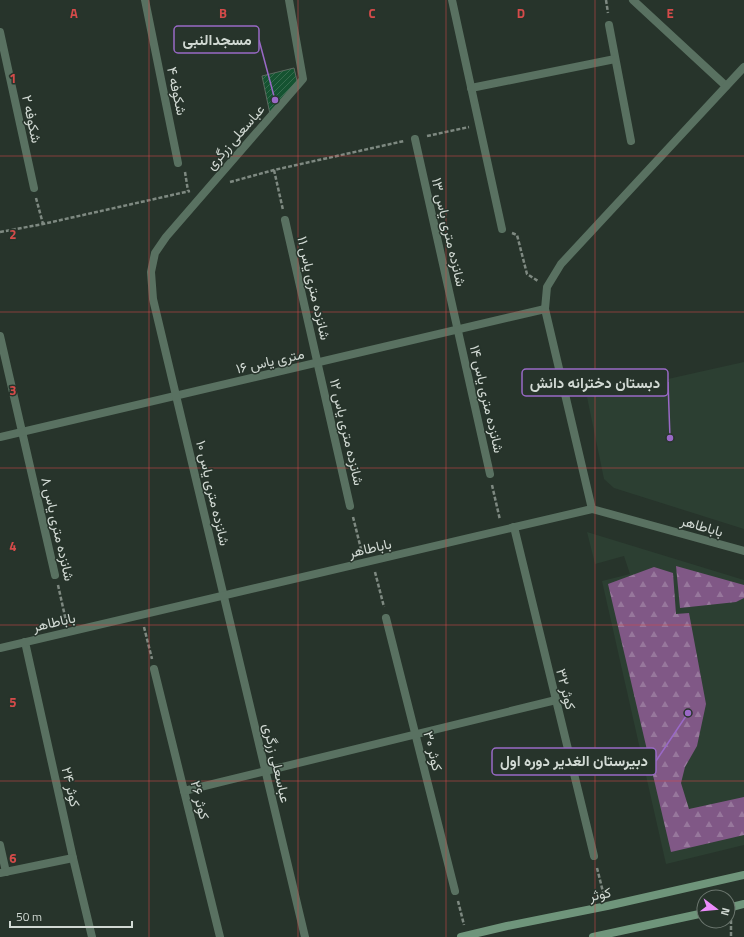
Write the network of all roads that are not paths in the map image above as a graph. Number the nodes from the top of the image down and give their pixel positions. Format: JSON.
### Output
{"nodes":[{"id":1,"x":145,"y":0,"type":"edge"},
{"id":2,"x":289,"y":0,"type":"edge"},
{"id":3,"x":452,"y":0,"type":"edge"},
{"id":4,"x":633,"y":0,"type":"edge"},
{"id":5,"x":609,"y":25,"type":"dead end"},
{"id":6,"x":0,"y":32,"type":"edge"},
{"id":7,"x":616,"y":59,"type":"junction"},
{"id":8,"x":744,"y":67,"type":"edge"},
{"id":9,"x":726,"y":86,"type":"junction"},
{"id":10,"x":471,"y":88,"type":"junction"},
{"id":11,"x":415,"y":139,"type":"road end"},
{"id":12,"x":631,"y":141,"type":"dead end"},
{"id":13,"x":178,"y":163,"type":"dead end"},
{"id":14,"x":34,"y":188,"type":"road end"},
{"id":15,"x":286,"y":220,"type":"road end"},
{"id":16,"x":502,"y":229,"type":"road end"},
{"id":17,"x":545,"y":309,"type":"junction"},
{"id":18,"x":458,"y":330,"type":"junction"},
{"id":19,"x":0,"y":336,"type":"edge"},
{"id":20,"x":318,"y":363,"type":"junction"},
{"id":21,"x":176,"y":396,"type":"junction"},
{"id":22,"x":22,"y":432,"type":"junction"},
{"id":23,"x":0,"y":437,"type":"edge"},
{"id":24,"x":490,"y":474,"type":"road end"},
{"id":25,"x":350,"y":506,"type":"road end"},
{"id":26,"x":592,"y":509,"type":"junction"},
{"id":27,"x":514,"y":527,"type":"junction"},
{"id":28,"x":744,"y":551,"type":"edge"},
{"id":29,"x":55,"y":575,"type":"road end"},
{"id":30,"x":224,"y":596,"type":"junction"},
{"id":31,"x":386,"y":618,"type":"road end"},
{"id":32,"x":25,"y":642,"type":"junction"},
{"id":33,"x":0,"y":648,"type":"edge"},
{"id":34,"x":154,"y":669,"type":"road end"},
{"id":35,"x":556,"y":700,"type":"junction"},
{"id":36,"x":415,"y":734,"type":"junction"},
{"id":37,"x":266,"y":771,"type":"junction"},
{"id":38,"x":184,"y":791,"type":"junction"},
{"id":39,"x":0,"y":845,"type":"edge"},
{"id":40,"x":594,"y":856,"type":"road end"},
{"id":41,"x":73,"y":858,"type":"junction"},
{"id":42,"x":3,"y":872,"type":"edge"},
{"id":43,"x":744,"y":875,"type":"edge"},
{"id":44,"x":455,"y":891,"type":"road end"},
{"id":45,"x":696,"y":915,"type":"edge"},
{"id":46,"x":464,"y":936,"type":"edge"},
{"id":47,"x":92,"y":937,"type":"edge"},
{"id":48,"x":220,"y":937,"type":"edge"},
{"id":49,"x":305,"y":937,"type":"edge"},
{"id":50,"x":593,"y":937,"type":"edge"}],
"edges":[{"from":1,"to":13,"type":"street","name":"شکوفه ۴"},
{"from":2,"to":21,"type":"street","name":"عباسعلی زرگری"},
{"from":3,"to":10,"type":"street"},
{"from":4,"to":9,"type":"street"},
{"from":5,"to":7,"type":"street"},
{"from":6,"to":14,"type":"street","name":"شکوفه ۲"},
{"from":7,"to":10,"type":"street"},
{"from":7,"to":12,"type":"street"},
{"from":8,"to":9,"type":"street"},
{"from":9,"to":17,"type":"street"},
{"from":10,"to":16,"type":"street"},
{"from":11,"to":18,"type":"street","name":"شانزده متری یاس ۱۳"},
{"from":15,"to":20,"type":"street","name":"شانزده متری یاس ۱۱"},
{"from":17,"to":18,"type":"street","name":"۱۶ متری یاس"},
{"from":17,"to":26,"type":"street"},
{"from":18,"to":20,"type":"street","name":"۱۶ متری یاس"},
{"from":18,"to":24,"type":"street","name":"شانزده متری یاس ۱۴"},
{"from":19,"to":22,"type":"street","name":"شانزده متری یاس ۸"},
{"from":20,"to":21,"type":"street","name":"۱۶ متری یاس"},
{"from":20,"to":25,"type":"street","name":"شانزده متری یاس ۱۲"},
{"from":21,"to":22,"type":"street","name":"۱۶ متری یاس"},
{"from":21,"to":30,"type":"street","name":"شانزده متری یاس ۱۰"},
{"from":22,"to":23,"type":"street","name":"۱۶ متری یاس"},
{"from":22,"to":29,"type":"street","name":"شانزده متری یاس ۸"},
{"from":26,"to":27,"type":"street","name":"باباطاهر"},
{"from":26,"to":28,"type":"street","name":"باباطاهر"},
{"from":27,"to":30,"type":"street","name":"باباطاهر"},
{"from":27,"to":35,"type":"street","name":"کوثر ۳۲"},
{"from":30,"to":32,"type":"street","name":"باباطاهر"},
{"from":30,"to":37,"type":"street","name":"عباسعلی زرگری"},
{"from":31,"to":36,"type":"street","name":"کوثر ۳۰"},
{"from":32,"to":33,"type":"street","name":"باباطاهر"},
{"from":32,"to":41,"type":"street","name":"کوثر ۲۴"},
{"from":34,"to":38,"type":"street","name":"کوثر ۲۶"},
{"from":35,"to":36,"type":"street"},
{"from":35,"to":40,"type":"street","name":"کوثر ۳۲"},
{"from":36,"to":37,"type":"street"},
{"from":36,"to":44,"type":"street","name":"کوثر ۳۰"},
{"from":37,"to":38,"type":"street"},
{"from":37,"to":49,"type":"street","name":"عباسعلی زرگری"},
{"from":38,"to":48,"type":"street","name":"کوثر ۲۶"},
{"from":39,"to":42,"type":"street"},
{"from":41,"to":42,"type":"street"},
{"from":41,"to":47,"type":"street","name":"کوثر ۲۴"},
{"from":43,"to":46,"type":"main road","name":"کوثر"},
{"from":45,"to":50,"type":"main road"}]}
